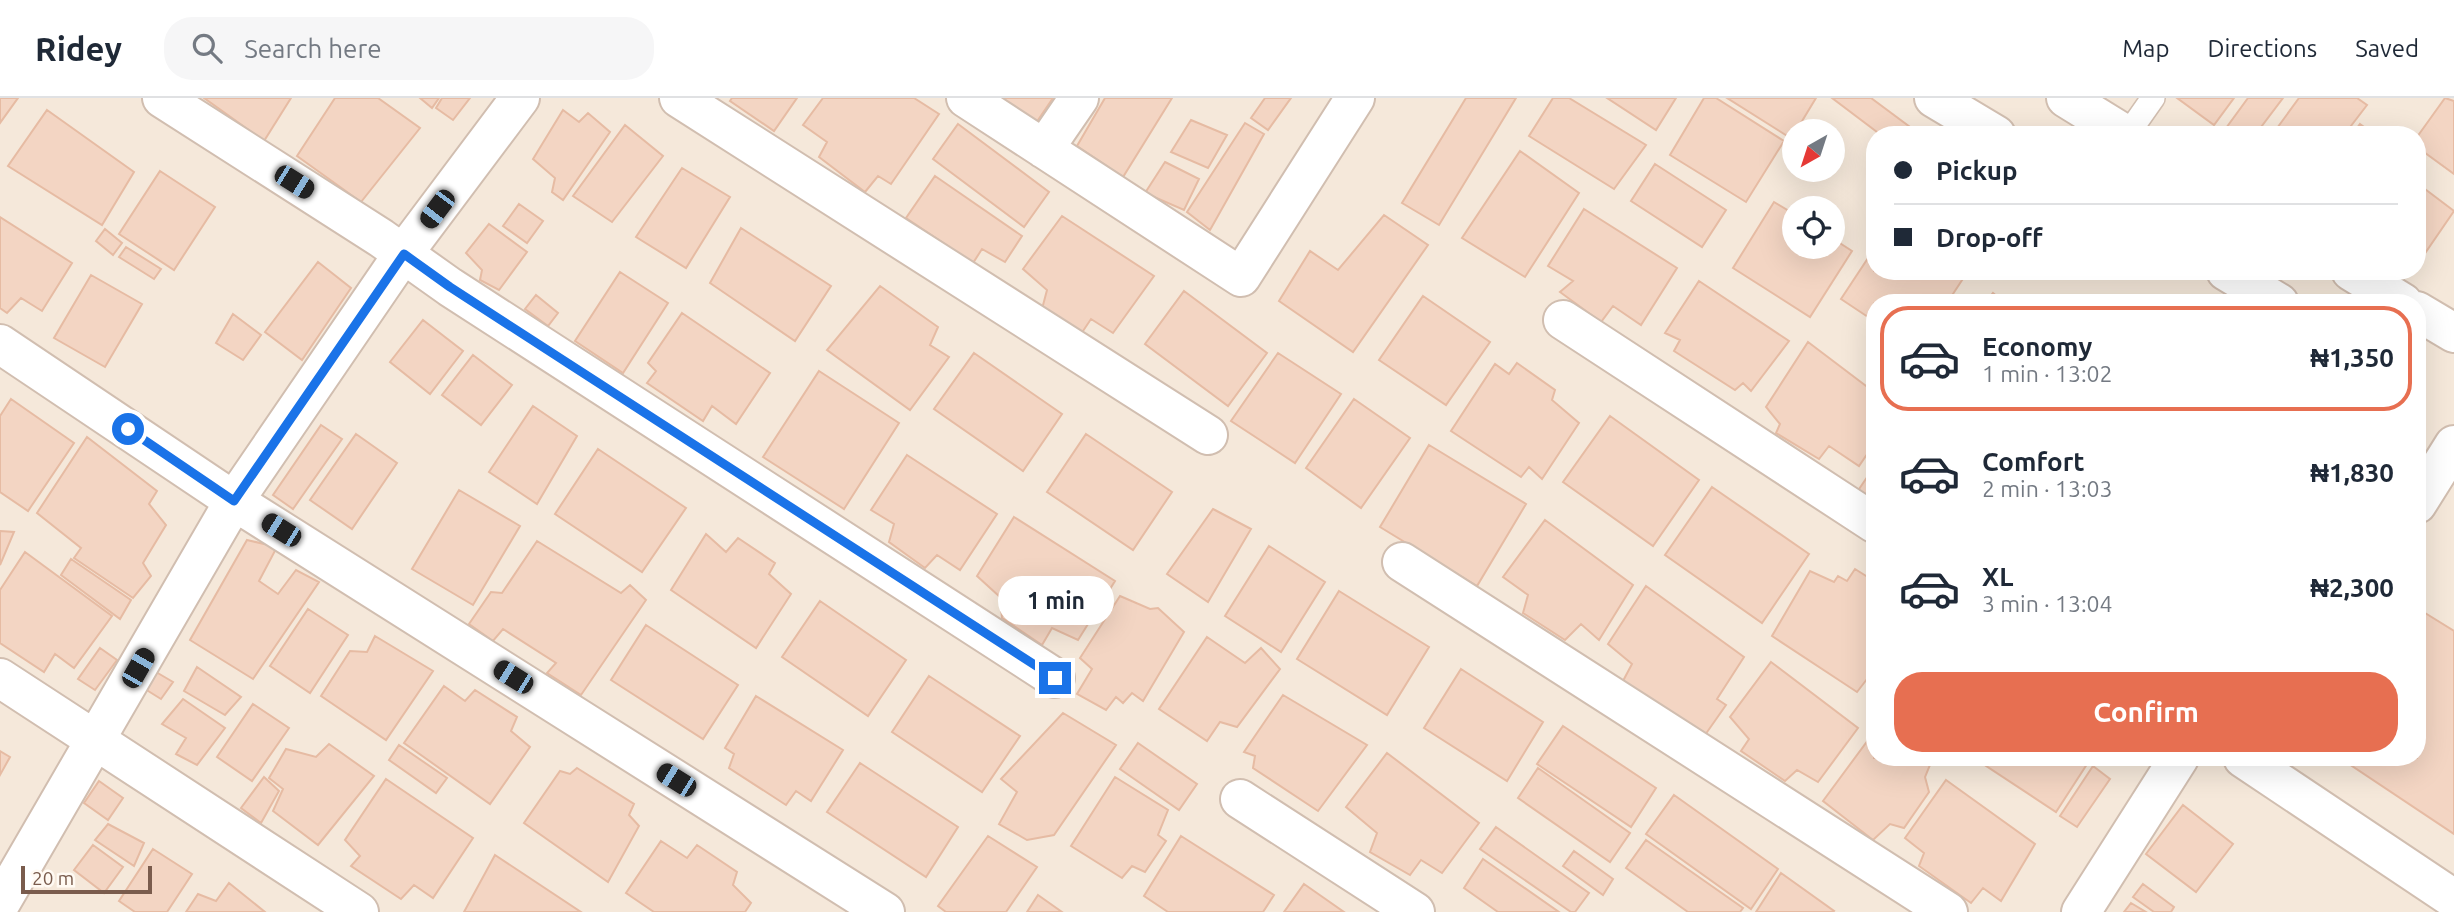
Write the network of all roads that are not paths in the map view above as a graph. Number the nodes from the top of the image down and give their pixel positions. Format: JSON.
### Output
{"nodes":[{"id":1,"x":162,"y":98,"type":"edge"},
{"id":2,"x":520,"y":98,"type":"edge"},
{"id":3,"x":679,"y":98,"type":"edge"},
{"id":4,"x":966,"y":98,"type":"edge"},
{"id":5,"x":1079,"y":98,"type":"edge"},
{"id":6,"x":1355,"y":98,"type":"edge"},
{"id":7,"x":1934,"y":98,"type":"edge"},
{"id":8,"x":2066,"y":98,"type":"edge"},
{"id":9,"x":2153,"y":98,"type":"edge"},
{"id":10,"x":1981,"y":126,"type":"edge"},
{"id":11,"x":2111,"y":126,"type":"edge"},
{"id":12,"x":2133,"y":126,"type":"edge"},
{"id":13,"x":1044,"y":149,"type":"junction"},
{"id":14,"x":404,"y":254,"type":"junction"},
{"id":15,"x":2241,"y":280,"type":"edge"},
{"id":16,"x":2366,"y":280,"type":"edge"},
{"id":17,"x":2263,"y":294,"type":"edge"},
{"id":18,"x":2388,"y":294,"type":"edge"},
{"id":19,"x":2426,"y":316,"type":"edge"},
{"id":20,"x":1563,"y":320,"type":"dead end"},
{"id":21,"x":2454,"y":333,"type":"edge"},
{"id":22,"x":0,"y":344,"type":"edge"},
{"id":23,"x":1208,"y":435,"type":"dead end"},
{"id":24,"x":2454,"y":445,"type":"edge"},
{"id":25,"x":2426,"y":490,"type":"edge"},
{"id":26,"x":234,"y":501,"type":"junction"},
{"id":27,"x":1866,"y":518,"type":"edge"},
{"id":28,"x":1402,"y":562,"type":"dead end"},
{"id":29,"x":0,"y":678,"type":"edge"},
{"id":30,"x":1055,"y":678,"type":"dead end"},
{"id":31,"x":97,"y":740,"type":"junction"},
{"id":32,"x":2174,"y":766,"type":"edge"},
{"id":33,"x":2260,"y":766,"type":"edge"},
{"id":34,"x":1240,"y":799,"type":"dead end"},
{"id":35,"x":2454,"y":900,"type":"edge"},
{"id":36,"x":0,"y":904,"type":"edge"},
{"id":37,"x":359,"y":912,"type":"edge"},
{"id":38,"x":885,"y":912,"type":"edge"},
{"id":39,"x":1415,"y":912,"type":"edge"},
{"id":40,"x":1948,"y":912,"type":"edge"},
{"id":41,"x":2081,"y":912,"type":"edge"}],
"edges":[{"from":1,"to":14,"type":"street"},
{"from":2,"to":14,"type":"street"},
{"from":3,"to":23,"type":"street"},
{"from":4,"to":13,"type":"street"},
{"from":5,"to":13,"type":"street"},
{"from":6,"to":13,"type":"street"},
{"from":7,"to":10,"type":"street"},
{"from":8,"to":11,"type":"street"},
{"from":9,"to":12,"type":"lane"},
{"from":14,"to":26,"type":"street"},
{"from":14,"to":30,"type":"street"},
{"from":15,"to":17,"type":"street"},
{"from":16,"to":18,"type":"street"},
{"from":19,"to":21,"type":"street"},
{"from":20,"to":27,"type":"street"},
{"from":22,"to":26,"type":"street"},
{"from":24,"to":25,"type":"street"},
{"from":26,"to":31,"type":"street"},
{"from":26,"to":38,"type":"street"},
{"from":28,"to":40,"type":"street"},
{"from":29,"to":31,"type":"street"},
{"from":31,"to":36,"type":"street"},
{"from":31,"to":37,"type":"street"},
{"from":32,"to":41,"type":"street"},
{"from":33,"to":35,"type":"street"},
{"from":34,"to":39,"type":"street"}]}
